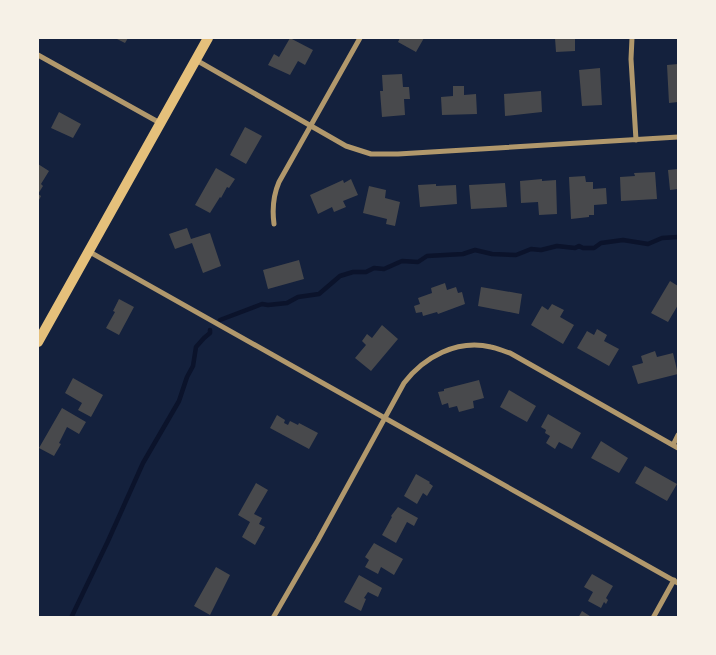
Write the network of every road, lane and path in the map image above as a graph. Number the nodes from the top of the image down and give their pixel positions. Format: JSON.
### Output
{"nodes":[{"id":1,"x":208,"y":38,"type":"edge"},
{"id":2,"x":360,"y":38,"type":"edge"},
{"id":3,"x":632,"y":38,"type":"edge"},
{"id":4,"x":38,"y":55,"type":"edge"},
{"id":5,"x":196,"y":59,"type":"junction"},
{"id":6,"x":160,"y":123,"type":"junction"},
{"id":7,"x":311,"y":125,"type":"junction"},
{"id":8,"x":678,"y":137,"type":"edge"},
{"id":9,"x":636,"y":140,"type":"junction"},
{"id":10,"x":274,"y":224,"type":"dead end"},
{"id":11,"x":88,"y":251,"type":"junction"},
{"id":12,"x":38,"y":342,"type":"edge"},
{"id":13,"x":384,"y":419,"type":"junction"},
{"id":14,"x":678,"y":435,"type":"edge"},
{"id":15,"x":676,"y":446,"type":"edge"},
{"id":16,"x":676,"y":581,"type":"edge"},
{"id":17,"x":273,"y":618,"type":"edge"},
{"id":18,"x":653,"y":618,"type":"edge"}],
"edges":[{"from":1,"to":5,"type":"main road"},
{"from":2,"to":7,"type":"street"},
{"from":3,"to":9,"type":"street"},
{"from":4,"to":6,"type":"street"},
{"from":5,"to":6,"type":"main road"},
{"from":5,"to":7,"type":"street"},
{"from":6,"to":11,"type":"main road"},
{"from":7,"to":9,"type":"street"},
{"from":7,"to":10,"type":"street"},
{"from":8,"to":9,"type":"street"},
{"from":11,"to":12,"type":"main road"},
{"from":11,"to":13,"type":"street"},
{"from":13,"to":15,"type":"street"},
{"from":13,"to":16,"type":"street"},
{"from":13,"to":17,"type":"street"},
{"from":14,"to":15,"type":"street"},
{"from":16,"to":18,"type":"street"}]}
